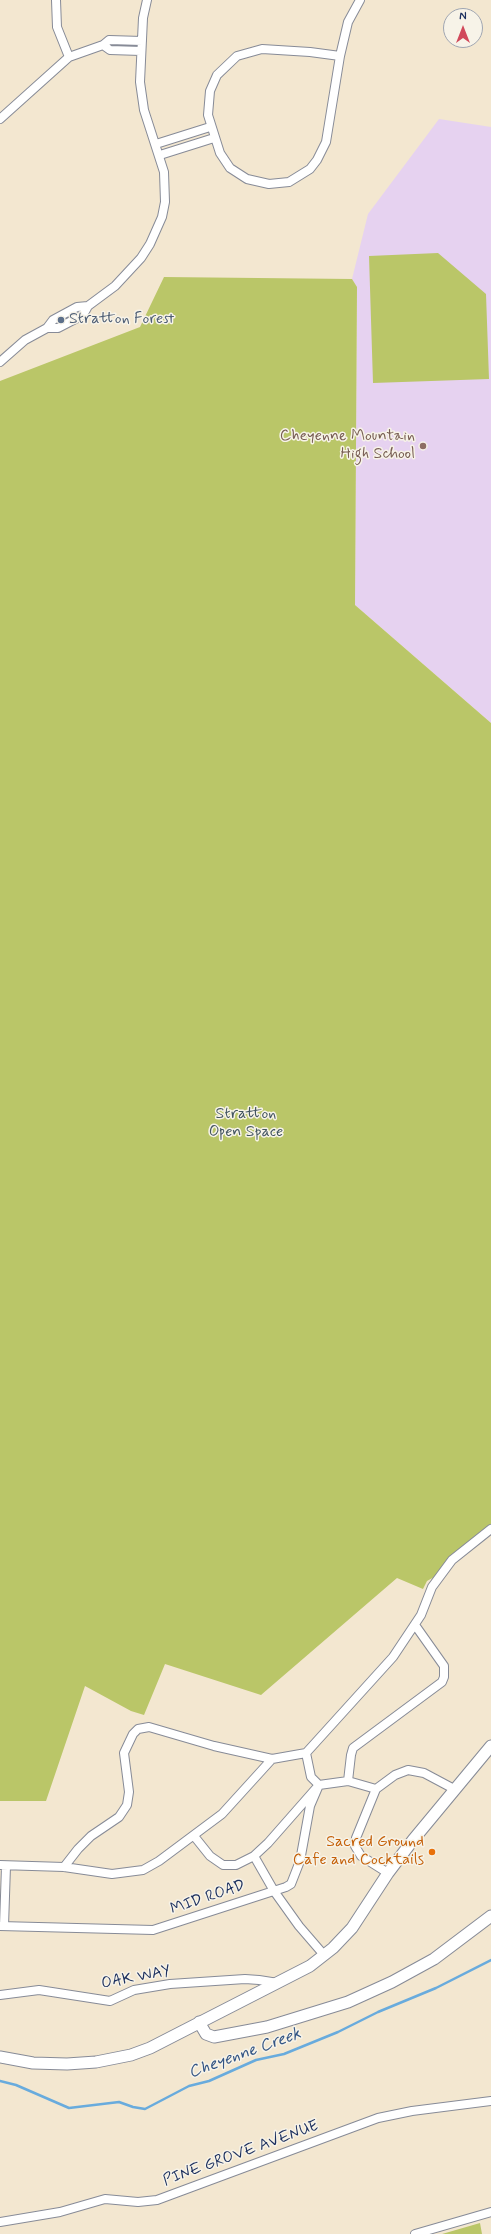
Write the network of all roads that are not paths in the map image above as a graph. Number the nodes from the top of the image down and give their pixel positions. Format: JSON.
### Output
{"nodes":[{"id":1,"x":56,"y":0,"type":"edge"},
{"id":2,"x":147,"y":0,"type":"edge"},
{"id":3,"x":360,"y":0,"type":"edge"},
{"id":4,"x":142,"y":41,"type":"junction"},
{"id":5,"x":103,"y":45,"type":"junction"},
{"id":6,"x":141,"y":51,"type":"junction"},
{"id":7,"x":340,"y":56,"type":"junction"},
{"id":8,"x":69,"y":57,"type":"junction"},
{"id":9,"x":0,"y":119,"type":"edge"},
{"id":10,"x":210,"y":126,"type":"junction"},
{"id":11,"x":214,"y":138,"type":"junction"},
{"id":12,"x":156,"y":144,"type":"junction"},
{"id":13,"x":160,"y":155,"type":"junction"},
{"id":14,"x":0,"y":362,"type":"edge"},
{"id":15,"x":491,"y":1529,"type":"edge"},
{"id":16,"x":416,"y":1625,"type":"junction"},
{"id":17,"x":491,"y":1746,"type":"edge"},
{"id":18,"x":306,"y":1753,"type":"junction"},
{"id":19,"x":272,"y":1759,"type":"junction"},
{"id":20,"x":348,"y":1781,"type":"junction"},
{"id":21,"x":319,"y":1785,"type":"junction"},
{"id":22,"x":376,"y":1789,"type":"junction"},
{"id":23,"x":454,"y":1790,"type":"junction"},
{"id":24,"x":194,"y":1836,"type":"junction"},
{"id":25,"x":254,"y":1856,"type":"junction"},
{"id":26,"x":3,"y":1865,"type":"edge"},
{"id":27,"x":64,"y":1867,"type":"junction"},
{"id":28,"x":388,"y":1873,"type":"junction"},
{"id":29,"x":274,"y":1891,"type":"junction"},
{"id":30,"x":491,"y":1916,"type":"edge"},
{"id":31,"x":2,"y":1926,"type":"edge"},
{"id":32,"x":324,"y":1955,"type":"junction"},
{"id":33,"x":278,"y":1984,"type":"junction"},
{"id":34,"x":0,"y":1995,"type":"edge"},
{"id":35,"x":199,"y":2022,"type":"junction"},
{"id":36,"x":0,"y":2057,"type":"edge"},
{"id":37,"x":491,"y":2101,"type":"edge"},
{"id":38,"x":491,"y":2212,"type":"edge"},
{"id":39,"x":0,"y":2222,"type":"edge"},
{"id":40,"x":415,"y":2234,"type":"edge"}],
"edges":[{"from":1,"to":8,"type":"street"},
{"from":2,"to":4,"type":"street"},
{"from":3,"to":7,"type":"street"},
{"from":4,"to":5,"type":"street"},
{"from":4,"to":6,"type":"street"},
{"from":5,"to":6,"type":"street"},
{"from":5,"to":8,"type":"street"},
{"from":6,"to":12,"type":"street"},
{"from":7,"to":10,"type":"street"},
{"from":7,"to":11,"type":"street"},
{"from":8,"to":9,"type":"street"},
{"from":10,"to":11,"type":"street"},
{"from":10,"to":12,"type":"street"},
{"from":11,"to":13,"type":"street"},
{"from":12,"to":13,"type":"street"},
{"from":13,"to":14,"type":"street"},
{"from":15,"to":16,"type":"street"},
{"from":16,"to":18,"type":"street"},
{"from":16,"to":20,"type":"street"},
{"from":17,"to":23,"type":"street"},
{"from":18,"to":19,"type":"street"},
{"from":18,"to":21,"type":"street"},
{"from":19,"to":24,"type":"street"},
{"from":19,"to":27,"type":"street"},
{"from":20,"to":21,"type":"street"},
{"from":20,"to":22,"type":"street"},
{"from":21,"to":25,"type":"street"},
{"from":21,"to":29,"type":"street","name":"MID ROAD"},
{"from":22,"to":23,"type":"street"},
{"from":22,"to":28,"type":"street"},
{"from":23,"to":28,"type":"street"},
{"from":24,"to":25,"type":"street"},
{"from":24,"to":27,"type":"street"},
{"from":25,"to":29,"type":"street"},
{"from":26,"to":27,"type":"street"},
{"from":26,"to":31,"type":"street"},
{"from":28,"to":32,"type":"street"},
{"from":29,"to":31,"type":"street","name":"MID ROAD"},
{"from":29,"to":32,"type":"street"},
{"from":30,"to":35,"type":"street"},
{"from":32,"to":33,"type":"street"},
{"from":33,"to":34,"type":"street","name":"OAK WAY"},
{"from":33,"to":35,"type":"street"},
{"from":35,"to":36,"type":"street"},
{"from":37,"to":39,"type":"street","name":"PINE GROVE AVENUE"},
{"from":38,"to":40,"type":"street"}]}
